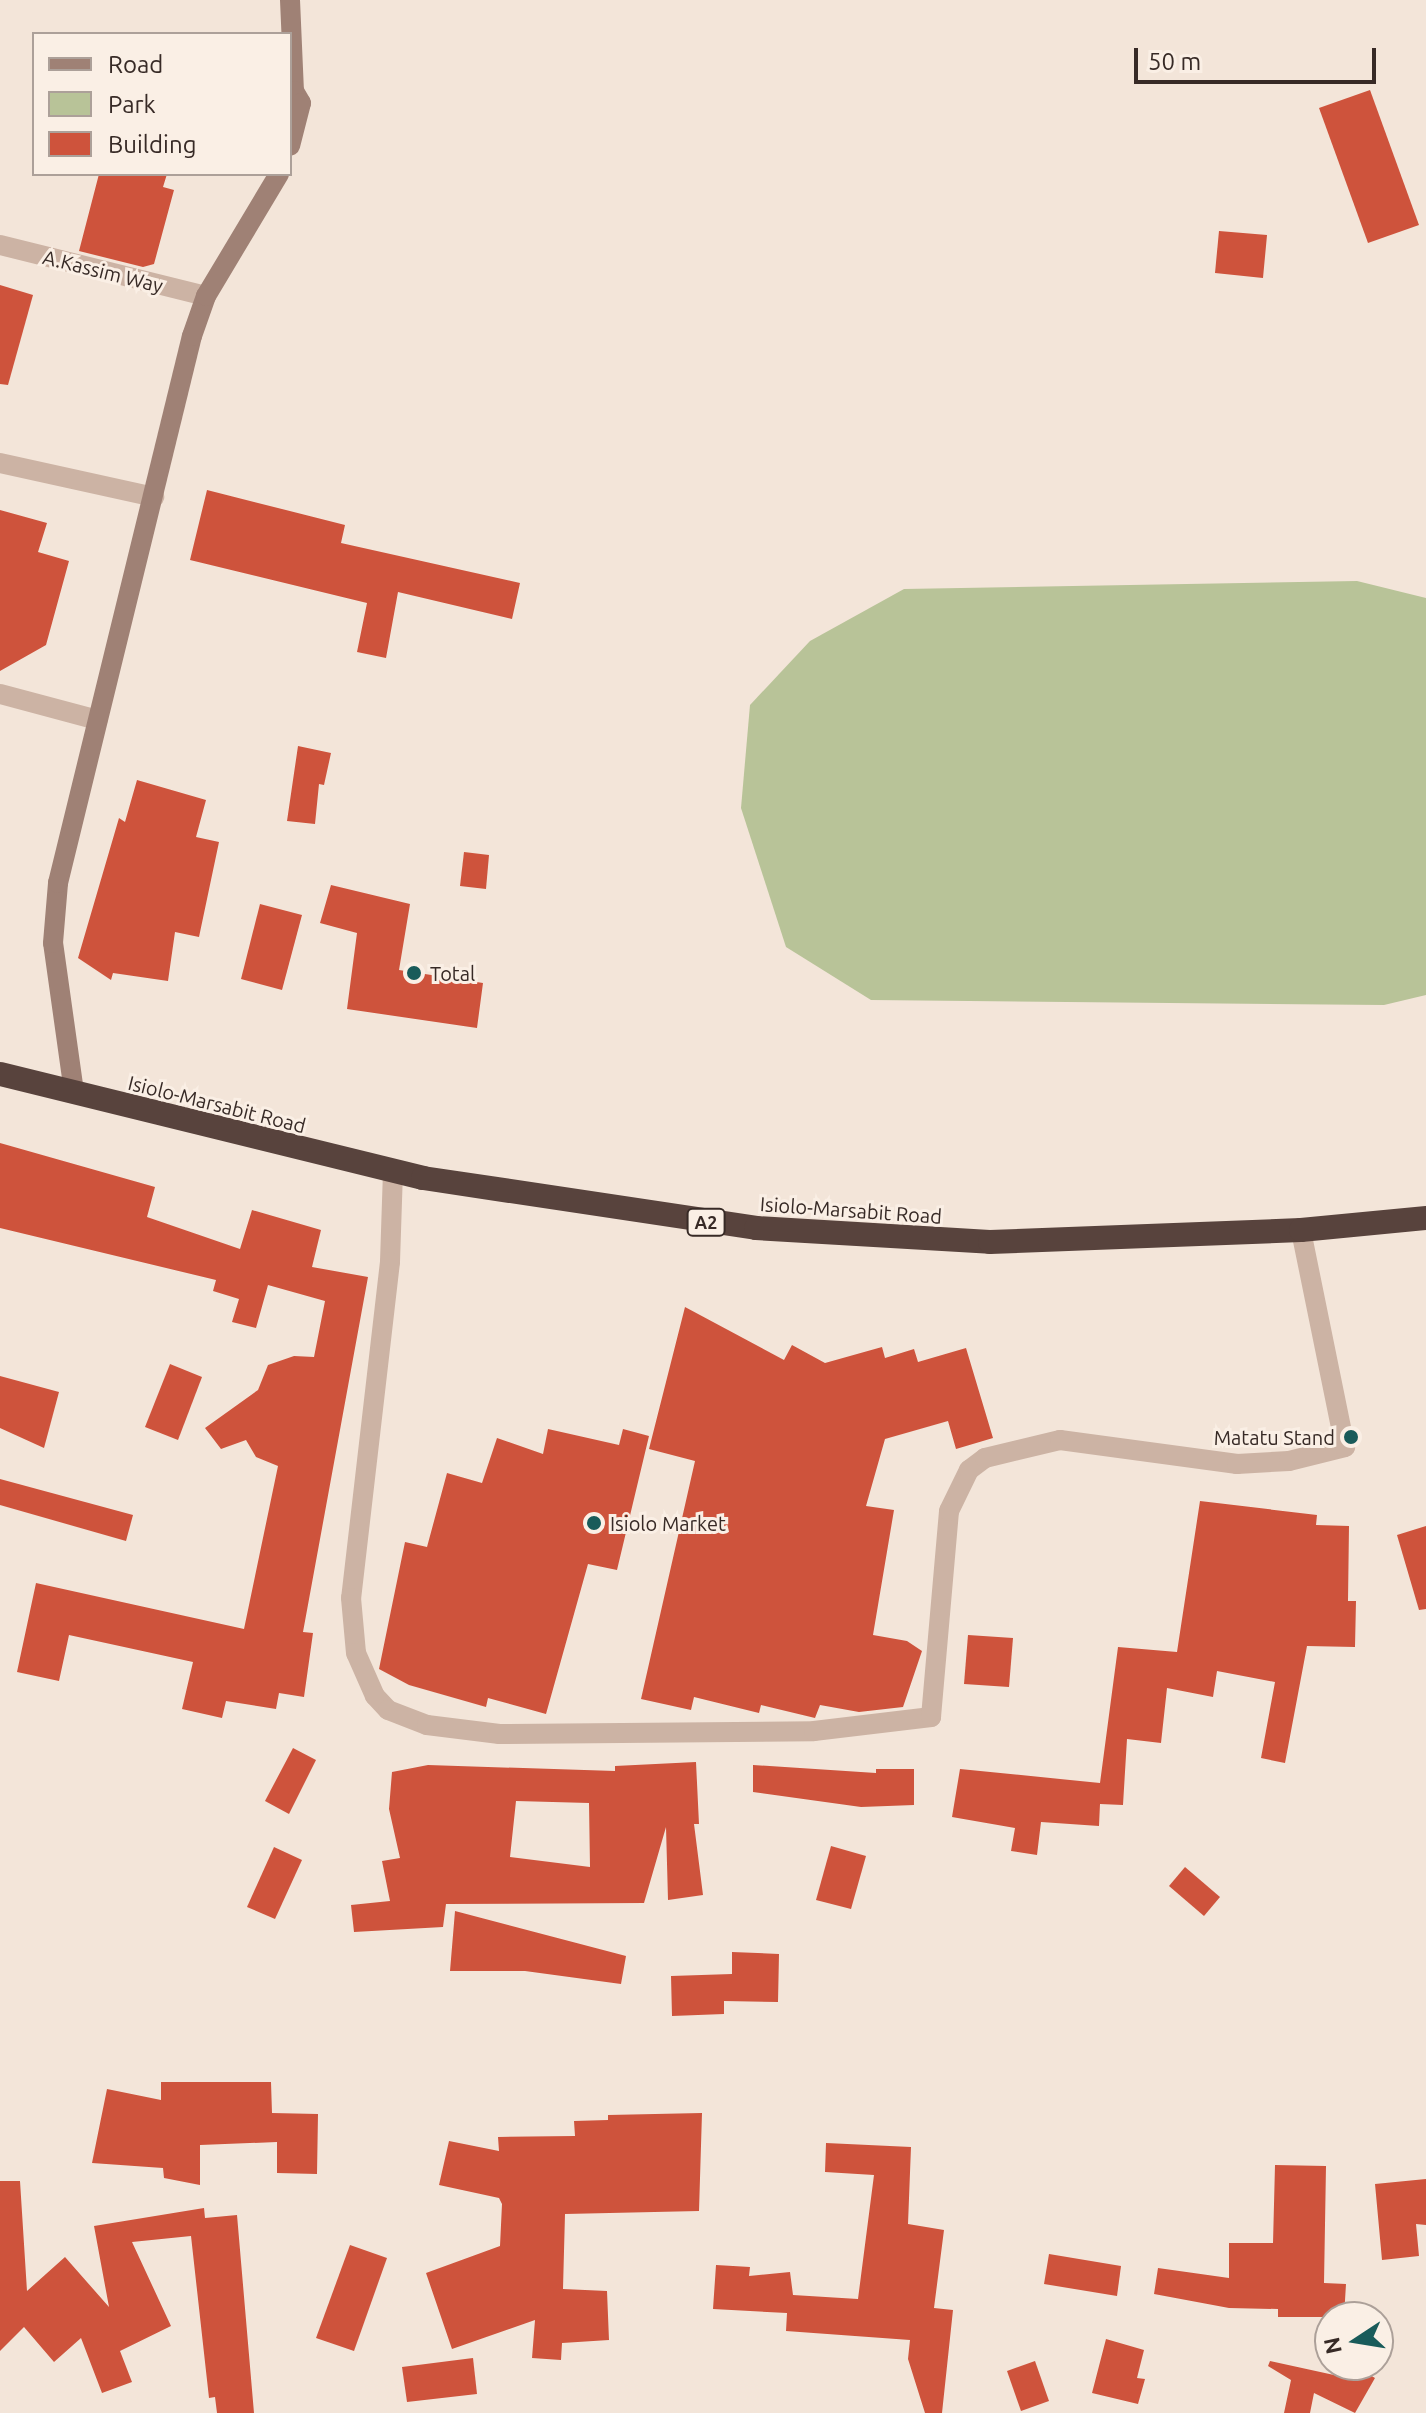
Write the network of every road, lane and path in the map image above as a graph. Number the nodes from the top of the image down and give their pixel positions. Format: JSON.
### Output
{"nodes":[{"id":1,"x":290,"y":0,"type":"edge"},
{"id":2,"x":291,"y":32,"type":"edge"},
{"id":3,"x":292,"y":46,"type":"edge"},
{"id":4,"x":292,"y":138,"type":"edge"},
{"id":5,"x":278,"y":176,"type":"edge"},
{"id":6,"x":0,"y":245,"type":"edge"},
{"id":7,"x":206,"y":296,"type":"junction"},
{"id":8,"x":0,"y":463,"type":"edge"},
{"id":9,"x":154,"y":497,"type":"junction"},
{"id":10,"x":0,"y":694,"type":"edge"},
{"id":11,"x":98,"y":720,"type":"junction"},
{"id":12,"x":0,"y":1074,"type":"edge"},
{"id":13,"x":74,"y":1092,"type":"junction"},
{"id":14,"x":393,"y":1171,"type":"junction"},
{"id":15,"x":1426,"y":1218,"type":"edge"},
{"id":16,"x":1301,"y":1230,"type":"junction"}],
"edges":[{"from":1,"to":2,"type":"street"},
{"from":3,"to":4,"type":"street"},
{"from":5,"to":7,"type":"street"},
{"from":6,"to":7,"type":"street","name":"A.Kassim Way"},
{"from":7,"to":9,"type":"street"},
{"from":8,"to":9,"type":"street"},
{"from":9,"to":11,"type":"street"},
{"from":10,"to":11,"type":"street"},
{"from":11,"to":13,"type":"street"},
{"from":12,"to":13,"type":"highway","name":"Isiolo-Marsabit Road","number":"A2"},
{"from":13,"to":14,"type":"highway","name":"Isiolo-Marsabit Road","number":"A2"},
{"from":14,"to":16,"type":"highway","name":"Isiolo-Marsabit Road","number":"A2"},
{"from":14,"to":16,"type":"street"},
{"from":15,"to":16,"type":"highway","name":"Isiolo-Marsabit Road","number":"A2"}]}
